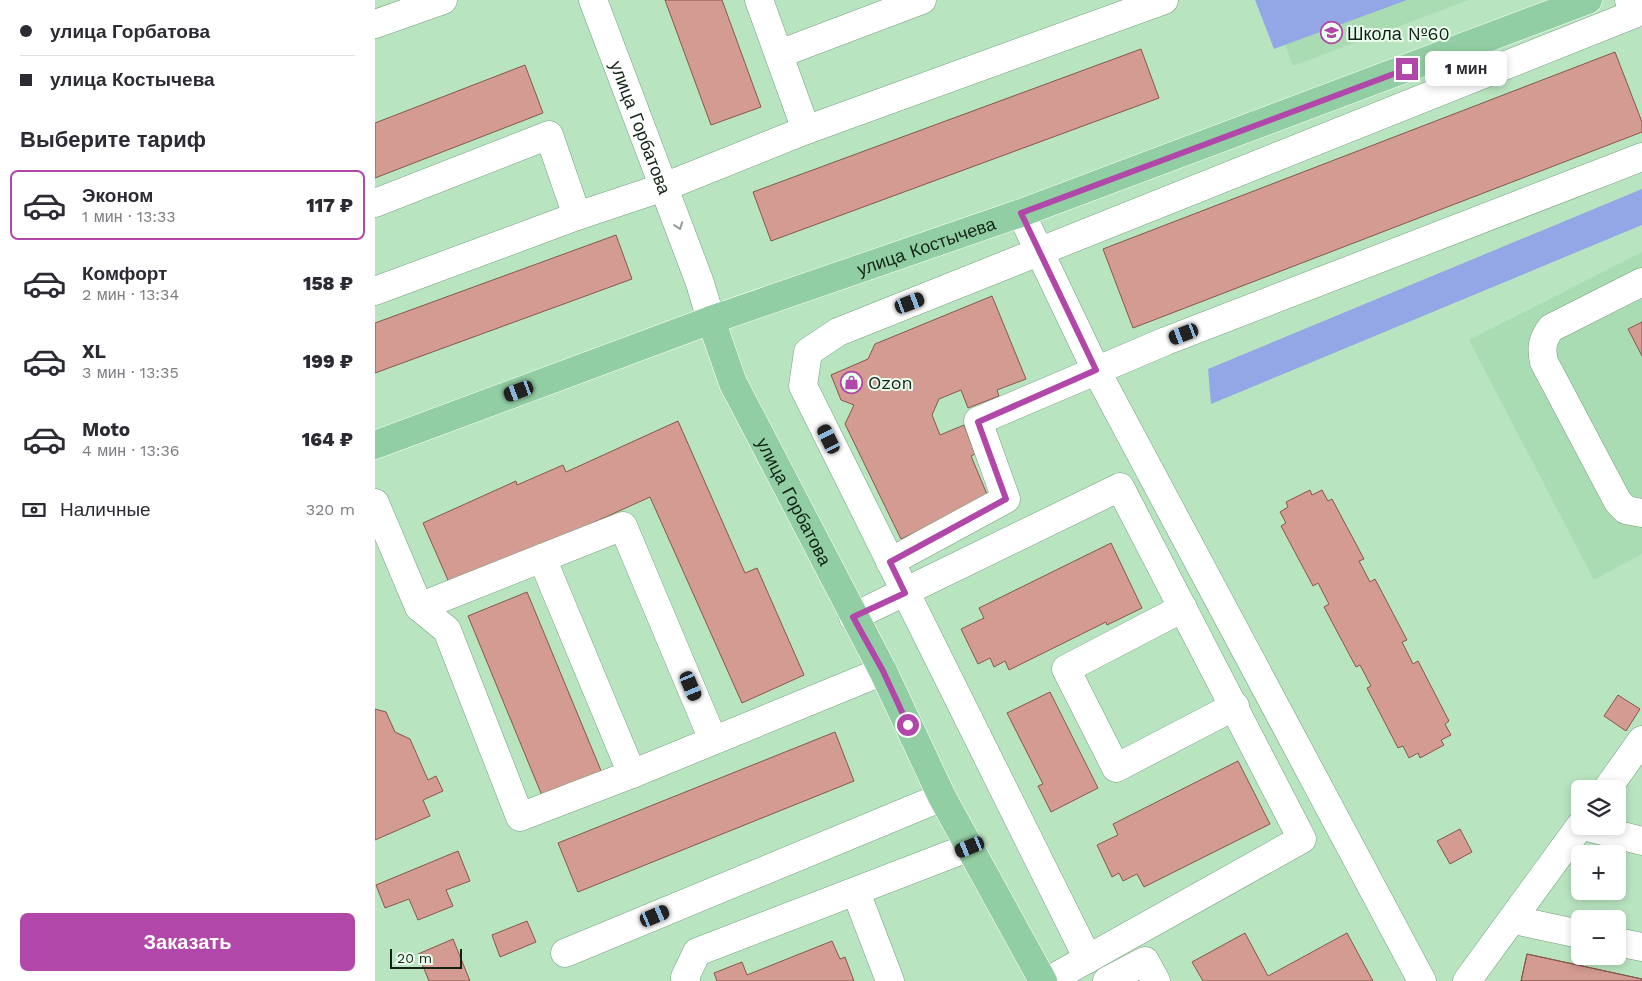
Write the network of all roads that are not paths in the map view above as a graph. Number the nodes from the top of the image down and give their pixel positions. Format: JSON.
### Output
{"nodes":[{"id":1,"x":443,"y":0,"type":"edge"},
{"id":2,"x":593,"y":0,"type":"edge"},
{"id":3,"x":759,"y":0,"type":"edge"},
{"id":4,"x":922,"y":0,"type":"edge"},
{"id":5,"x":1164,"y":0,"type":"edge"},
{"id":6,"x":1588,"y":0,"type":"edge"},
{"id":7,"x":1629,"y":0,"type":"edge"},
{"id":8,"x":375,"y":24,"type":"edge"},
{"id":9,"x":779,"y":54,"type":"junction"},
{"id":10,"x":807,"y":130,"type":"junction"},
{"id":11,"x":1642,"y":157,"type":"edge"},
{"id":12,"x":665,"y":187,"type":"junction"},
{"id":13,"x":375,"y":203,"type":"edge"},
{"id":14,"x":1021,"y":213,"type":"junction"},
{"id":15,"x":577,"y":216,"type":"junction"},
{"id":16,"x":1038,"y":251,"type":"junction"},
{"id":17,"x":1642,"y":282,"type":"edge"},
{"id":18,"x":375,"y":291,"type":"edge"},
{"id":19,"x":711,"y":320,"type":"junction"},
{"id":20,"x":1096,"y":370,"type":"junction"},
{"id":21,"x":375,"y":445,"type":"edge"},
{"id":22,"x":375,"y":503,"type":"edge"},
{"id":23,"x":1642,"y":513,"type":"edge"},
{"id":24,"x":542,"y":558,"type":"junction"},
{"id":25,"x":890,"y":562,"type":"junction"},
{"id":26,"x":905,"y":593,"type":"junction"},
{"id":27,"x":419,"y":607,"type":"junction"},
{"id":28,"x":1183,"y":608,"type":"junction"},
{"id":29,"x":853,"y":617,"type":"junction"},
{"id":30,"x":883,"y":671,"type":"junction"},
{"id":31,"x":1235,"y":706,"type":"junction"},
{"id":32,"x":713,"y":740,"type":"junction"},
{"id":33,"x":1642,"y":740,"type":"edge"},
{"id":34,"x":633,"y":774,"type":"junction"},
{"id":35,"x":1613,"y":780,"type":"edge"},
{"id":36,"x":942,"y":797,"type":"junction"},
{"id":37,"x":1575,"y":835,"type":"edge"},
{"id":38,"x":1618,"y":835,"type":"edge"},
{"id":39,"x":1642,"y":841,"type":"edge"},
{"id":40,"x":970,"y":847,"type":"junction"},
{"id":41,"x":856,"y":892,"type":"junction"},
{"id":42,"x":1514,"y":920,"type":"junction"},
{"id":43,"x":1571,"y":932,"type":"edge"},
{"id":44,"x":1626,"y":944,"type":"edge"},
{"id":45,"x":1642,"y":947,"type":"edge"},
{"id":46,"x":565,"y":953,"type":"dead end"},
{"id":47,"x":1088,"y":959,"type":"junction"},
{"id":48,"x":686,"y":981,"type":"edge"},
{"id":49,"x":890,"y":981,"type":"edge"},
{"id":50,"x":1043,"y":981,"type":"edge"},
{"id":51,"x":1048,"y":981,"type":"edge"},
{"id":52,"x":1107,"y":981,"type":"edge"},
{"id":53,"x":1156,"y":981,"type":"edge"},
{"id":54,"x":1422,"y":981,"type":"edge"},
{"id":55,"x":1467,"y":981,"type":"edge"}],
"edges":[{"from":1,"to":8,"type":"street"},
{"from":2,"to":12,"type":"street","name":"улица Горбатова"},
{"from":3,"to":9,"type":"street"},
{"from":4,"to":9,"type":"street"},
{"from":5,"to":10,"type":"street"},
{"from":6,"to":14,"type":"main road","name":"улица Костычева"},
{"from":7,"to":16,"type":"street"},
{"from":9,"to":10,"type":"street"},
{"from":10,"to":12,"type":"street"},
{"from":11,"to":20,"type":"street"},
{"from":12,"to":15,"type":"street"},
{"from":12,"to":19,"type":"street","name":"улица Горбатова","one_way":true},
{"from":13,"to":15,"type":"street"},
{"from":14,"to":16,"type":"street"},
{"from":14,"to":19,"type":"main road","name":"улица Костычева"},
{"from":15,"to":18,"type":"street"},
{"from":16,"to":20,"type":"street"},
{"from":16,"to":25,"type":"street"},
{"from":17,"to":23,"type":"street"},
{"from":19,"to":21,"type":"main road","name":"улица Костычева"},
{"from":19,"to":29,"type":"main road","name":"улица Горбатова"},
{"from":20,"to":25,"type":"street"},
{"from":20,"to":54,"type":"street"},
{"from":22,"to":27,"type":"street"},
{"from":24,"to":27,"type":"street"},
{"from":24,"to":32,"type":"street"},
{"from":24,"to":34,"type":"street"},
{"from":25,"to":26,"type":"street"},
{"from":26,"to":28,"type":"street"},
{"from":26,"to":29,"type":"street"},
{"from":26,"to":47,"type":"street"},
{"from":27,"to":34,"type":"street"},
{"from":28,"to":31,"type":"street"},
{"from":28,"to":31,"type":"street"},
{"from":29,"to":30,"type":"main road","name":"улица Горбатова"},
{"from":30,"to":32,"type":"street"},
{"from":30,"to":36,"type":"main road","name":"улица Горбатова"},
{"from":31,"to":47,"type":"street"},
{"from":32,"to":34,"type":"street"},
{"from":33,"to":35,"type":"street"},
{"from":36,"to":40,"type":"main road","name":"улица Горбатова"},
{"from":36,"to":46,"type":"street"},
{"from":37,"to":42,"type":"street"},
{"from":38,"to":39,"type":"street"},
{"from":40,"to":41,"type":"street"},
{"from":40,"to":50,"type":"main road","name":"улица Горбатова"},
{"from":41,"to":48,"type":"street"},
{"from":41,"to":49,"type":"street"},
{"from":42,"to":43,"type":"street"},
{"from":42,"to":55,"type":"street"},
{"from":44,"to":45,"type":"street"},
{"from":47,"to":51,"type":"street"},
{"from":52,"to":53,"type":"street"}]}
